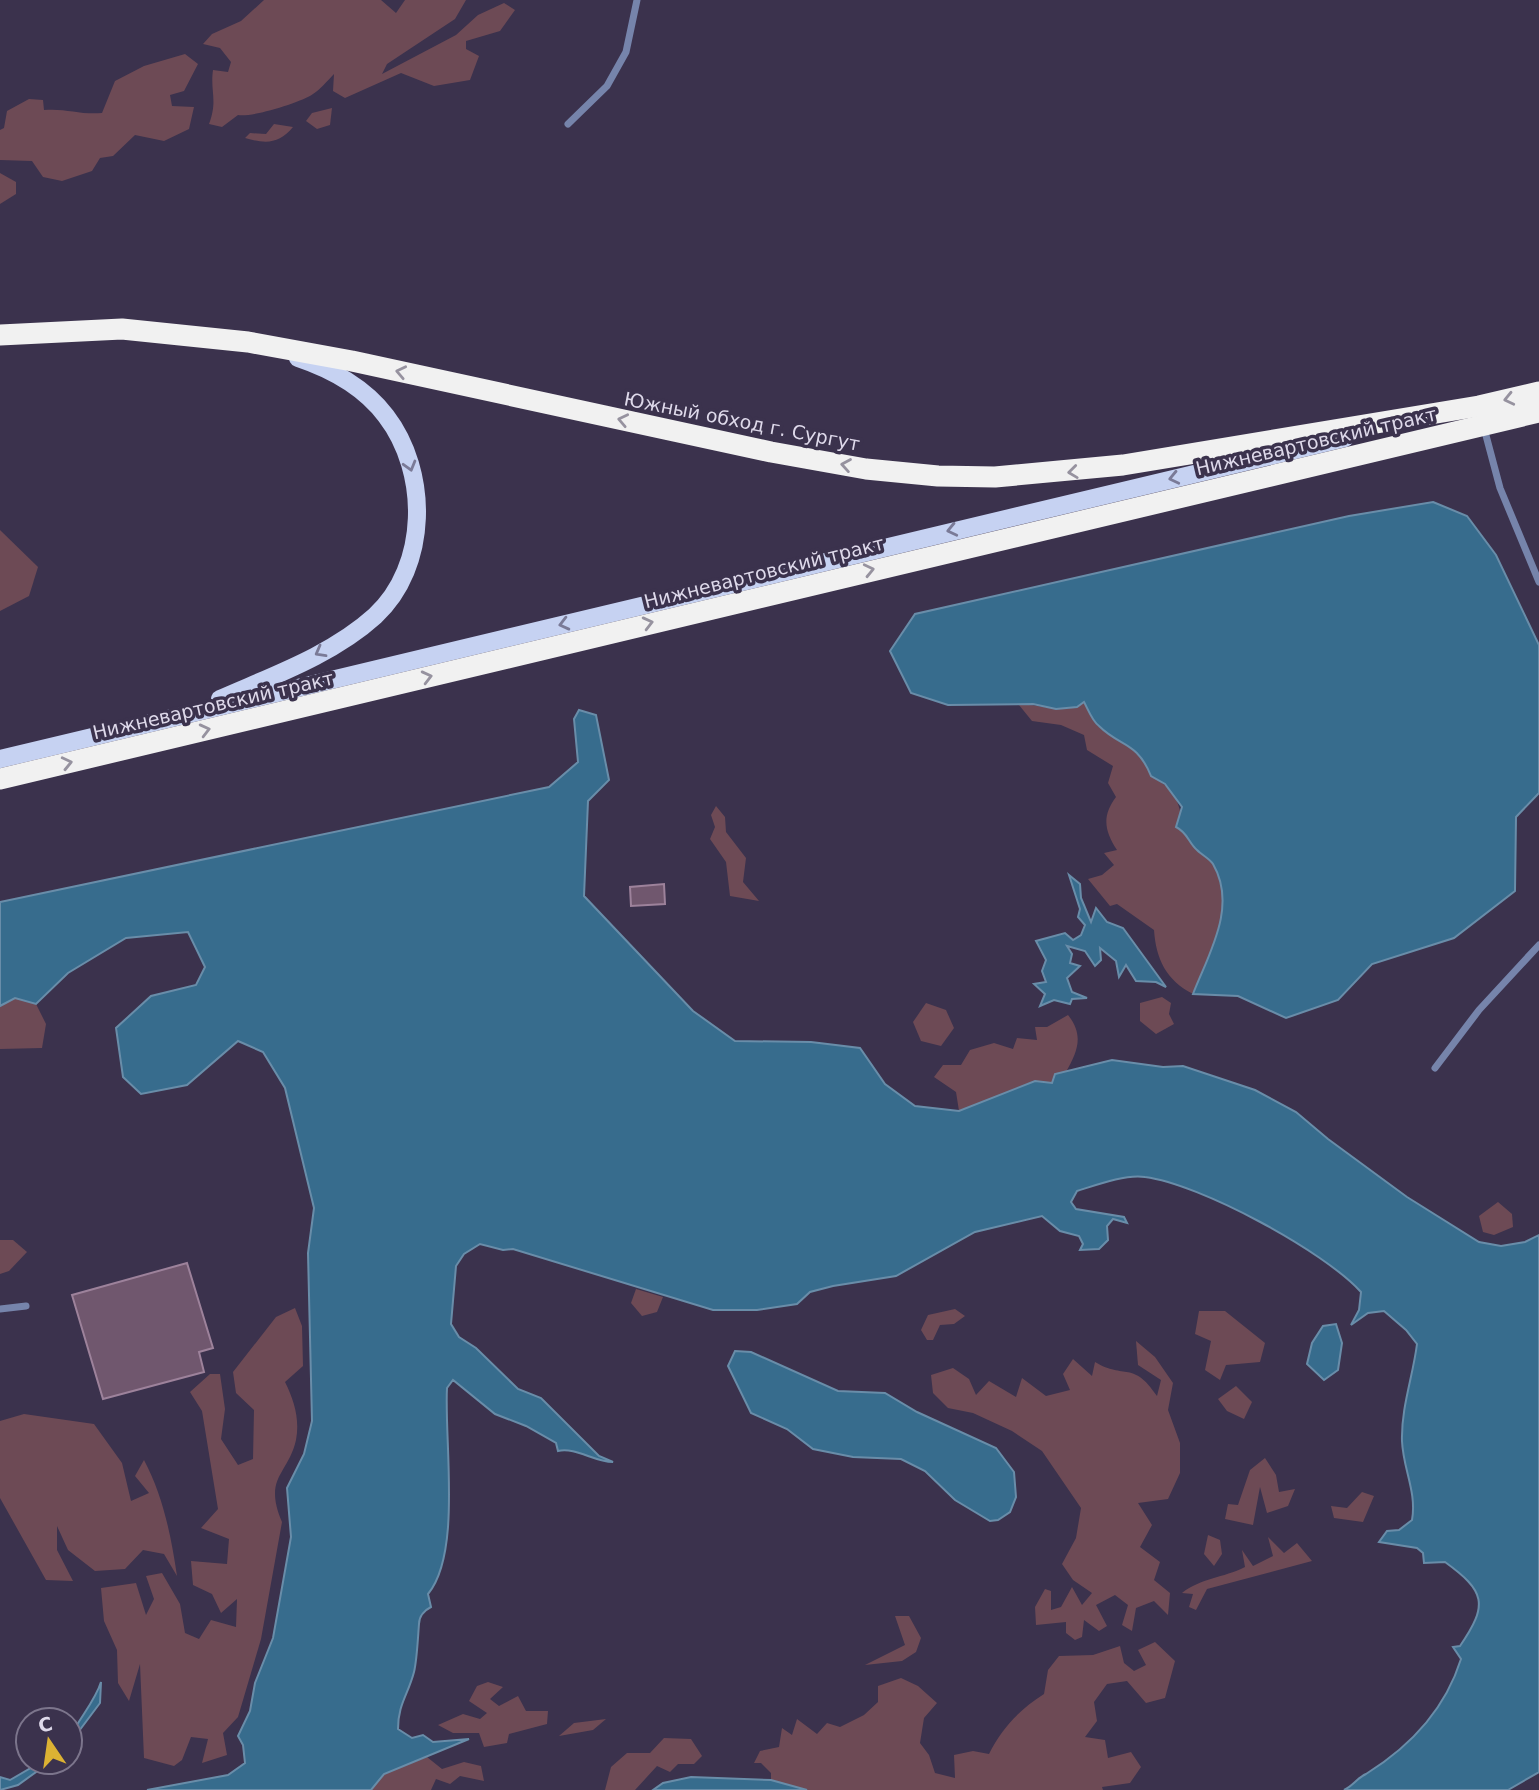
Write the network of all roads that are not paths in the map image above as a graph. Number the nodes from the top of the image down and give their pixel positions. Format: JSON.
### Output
{"nodes":[{"id":1,"x":636,"y":0,"type":"edge"},
{"id":2,"x":568,"y":124,"type":"dead end"},
{"id":3,"x":0,"y":335,"type":"edge"},
{"id":4,"x":248,"y":342,"type":"junction"},
{"id":5,"x":1539,"y":392,"type":"edge"},
{"id":6,"x":1539,"y":412,"type":"edge"},
{"id":7,"x":1481,"y":416,"type":"junction"},
{"id":8,"x":1539,"y":582,"type":"edge"},
{"id":9,"x":135,"y":728,"type":"junction"},
{"id":10,"x":0,"y":759,"type":"edge"},
{"id":11,"x":0,"y":779,"type":"edge"},
{"id":12,"x":1539,"y":945,"type":"edge"},
{"id":13,"x":1436,"y":1068,"type":"dead end"},
{"id":14,"x":26,"y":1306,"type":"dead end"},
{"id":15,"x":0,"y":1309,"type":"edge"}],
"edges":[{"from":1,"to":2,"type":"lane"},
{"from":3,"to":4,"type":"highway","name":"Южный обход г. Сургут"},
{"from":7,"to":4,"type":"highway","name":"Южный обход г. Сургут","one_way":true},
{"from":4,"to":9,"type":"main road","one_way":true},
{"from":5,"to":7,"type":"highway","name":"Нижневартовский тракт","one_way":true},
{"from":6,"to":7,"type":"highway","name":"Нижневартовский тракт"},
{"from":7,"to":8,"type":"lane"},
{"from":7,"to":9,"type":"main road","name":"Нижневартовский тракт","one_way":true},
{"from":11,"to":7,"type":"highway","name":"Нижневартовский тракт","one_way":true},
{"from":9,"to":10,"type":"main road","name":"Нижневартовский тракт"},
{"from":12,"to":13,"type":"lane"},
{"from":14,"to":15,"type":"lane"}]}
